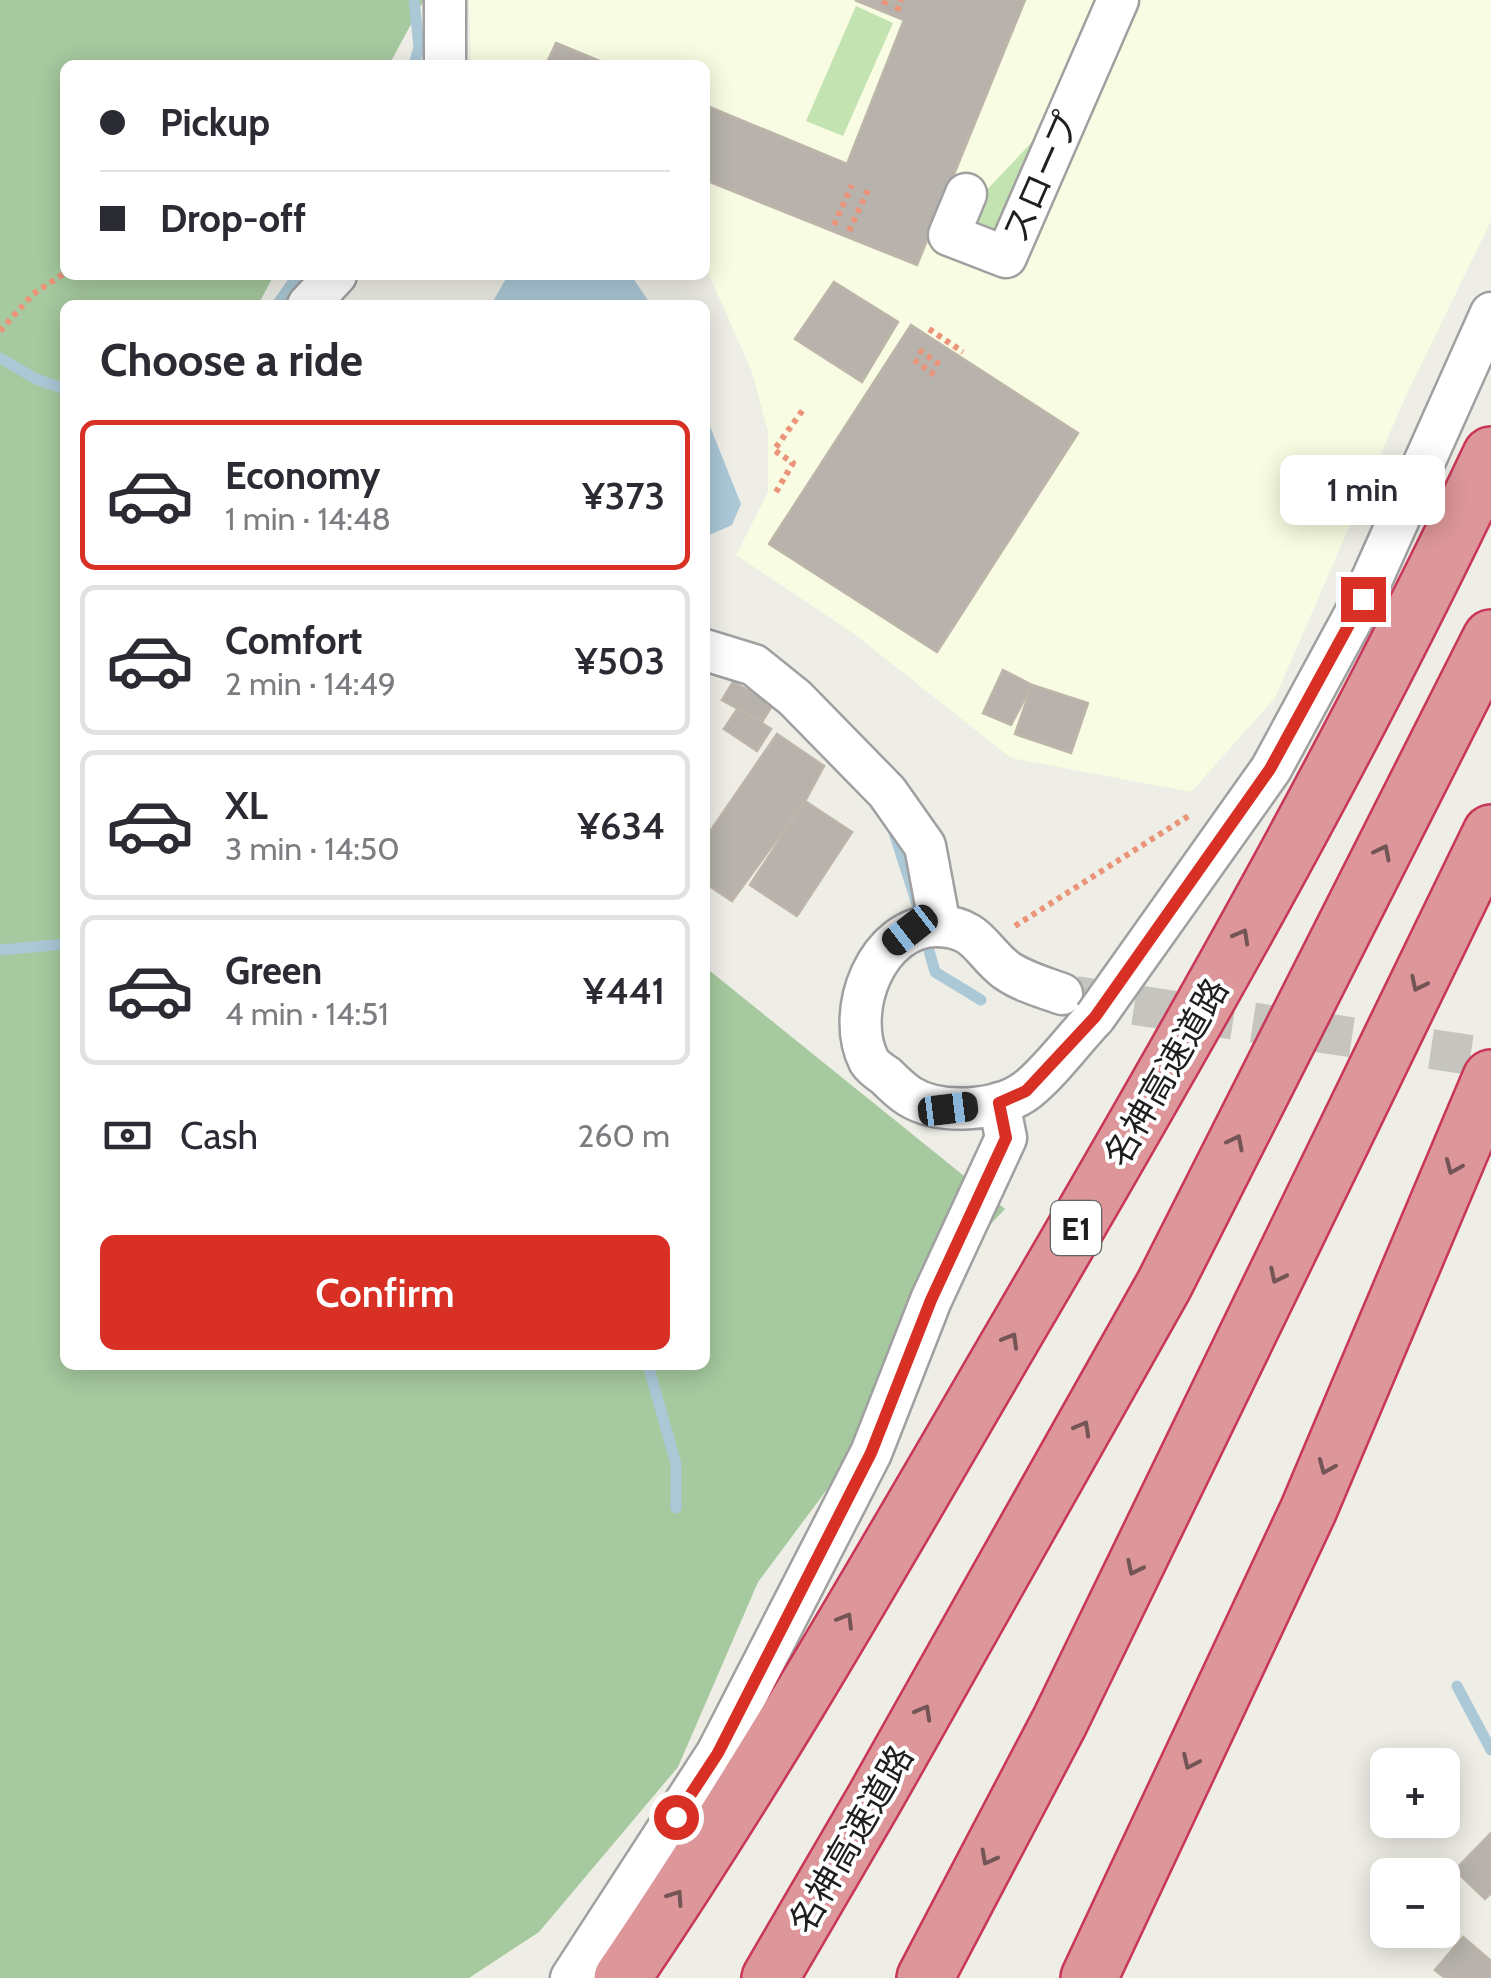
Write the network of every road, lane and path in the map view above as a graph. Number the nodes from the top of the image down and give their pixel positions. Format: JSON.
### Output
{"nodes":[{"id":1,"x":445,"y":0,"type":"edge"},
{"id":2,"x":901,"y":0,"type":"edge"},
{"id":3,"x":1118,"y":0,"type":"edge"},
{"id":4,"x":897,"y":11,"type":"dead end"},
{"id":5,"x":445,"y":60,"type":"edge"},
{"id":6,"x":852,"y":185,"type":"dead end"},
{"id":7,"x":868,"y":190,"type":"dead end"},
{"id":8,"x":966,"y":194,"type":"dead end"},
{"id":9,"x":834,"y":225,"type":"dead end"},
{"id":10,"x":850,"y":231,"type":"dead end"},
{"id":11,"x":60,"y":276,"type":"edge"},
{"id":12,"x":331,"y":280,"type":"edge"},
{"id":13,"x":313,"y":300,"type":"edge"},
{"id":14,"x":1491,"y":313,"type":"edge"},
{"id":15,"x":928,"y":329,"type":"dead end"},
{"id":16,"x":0,"y":331,"type":"edge"},
{"id":17,"x":918,"y":350,"type":"dead end"},
{"id":18,"x":964,"y":352,"type":"dead end"},
{"id":19,"x":914,"y":360,"type":"dead end"},
{"id":20,"x":942,"y":366,"type":"dead end"},
{"id":21,"x":936,"y":376,"type":"dead end"},
{"id":22,"x":805,"y":408,"type":"dead end"},
{"id":23,"x":1491,"y":455,"type":"edge"},
{"id":24,"x":776,"y":492,"type":"dead end"},
{"id":25,"x":1491,"y":638,"type":"edge"},
{"id":26,"x":710,"y":652,"type":"edge"},
{"id":27,"x":1200,"y":809,"type":"dead end"},
{"id":28,"x":1491,"y":833,"type":"edge"},
{"id":29,"x":929,"y":928,"type":"junction"},
{"id":30,"x":1005,"y":932,"type":"dead end"},
{"id":31,"x":1088,"y":1004,"type":"junction"},
{"id":32,"x":1491,"y":1078,"type":"edge"},
{"id":33,"x":1023,"y":1088,"type":"junction"},
{"id":34,"x":572,"y":1978,"type":"edge"},
{"id":35,"x":622,"y":1978,"type":"edge"},
{"id":36,"x":770,"y":1978,"type":"edge"},
{"id":37,"x":925,"y":1978,"type":"edge"},
{"id":38,"x":1088,"y":1978,"type":"edge"}],
"edges":[{"from":1,"to":5,"type":"street"},
{"from":2,"to":4,"type":"path"},
{"from":3,"to":8,"type":"street","name":"スロープ"},
{"from":6,"to":9,"type":"path"},
{"from":7,"to":10,"type":"path"},
{"from":11,"to":16,"type":"path"},
{"from":12,"to":13,"type":"street"},
{"from":14,"to":31,"type":"street"},
{"from":15,"to":18,"type":"path"},
{"from":17,"to":20,"type":"path"},
{"from":19,"to":21,"type":"path"},
{"from":22,"to":24,"type":"path"},
{"from":35,"to":23,"type":"highway","name":"名神高速道路","number":"E1","one_way":true},
{"from":36,"to":25,"type":"highway","name":"名神高速道路","one_way":true},
{"from":26,"to":29,"type":"street"},
{"from":27,"to":30,"type":"path"},
{"from":28,"to":37,"type":"highway","one_way":true},
{"from":29,"to":31,"type":"street"},
{"from":29,"to":33,"type":"street"},
{"from":31,"to":33,"type":"street"},
{"from":32,"to":38,"type":"highway","one_way":true},
{"from":33,"to":34,"type":"street"}]}
